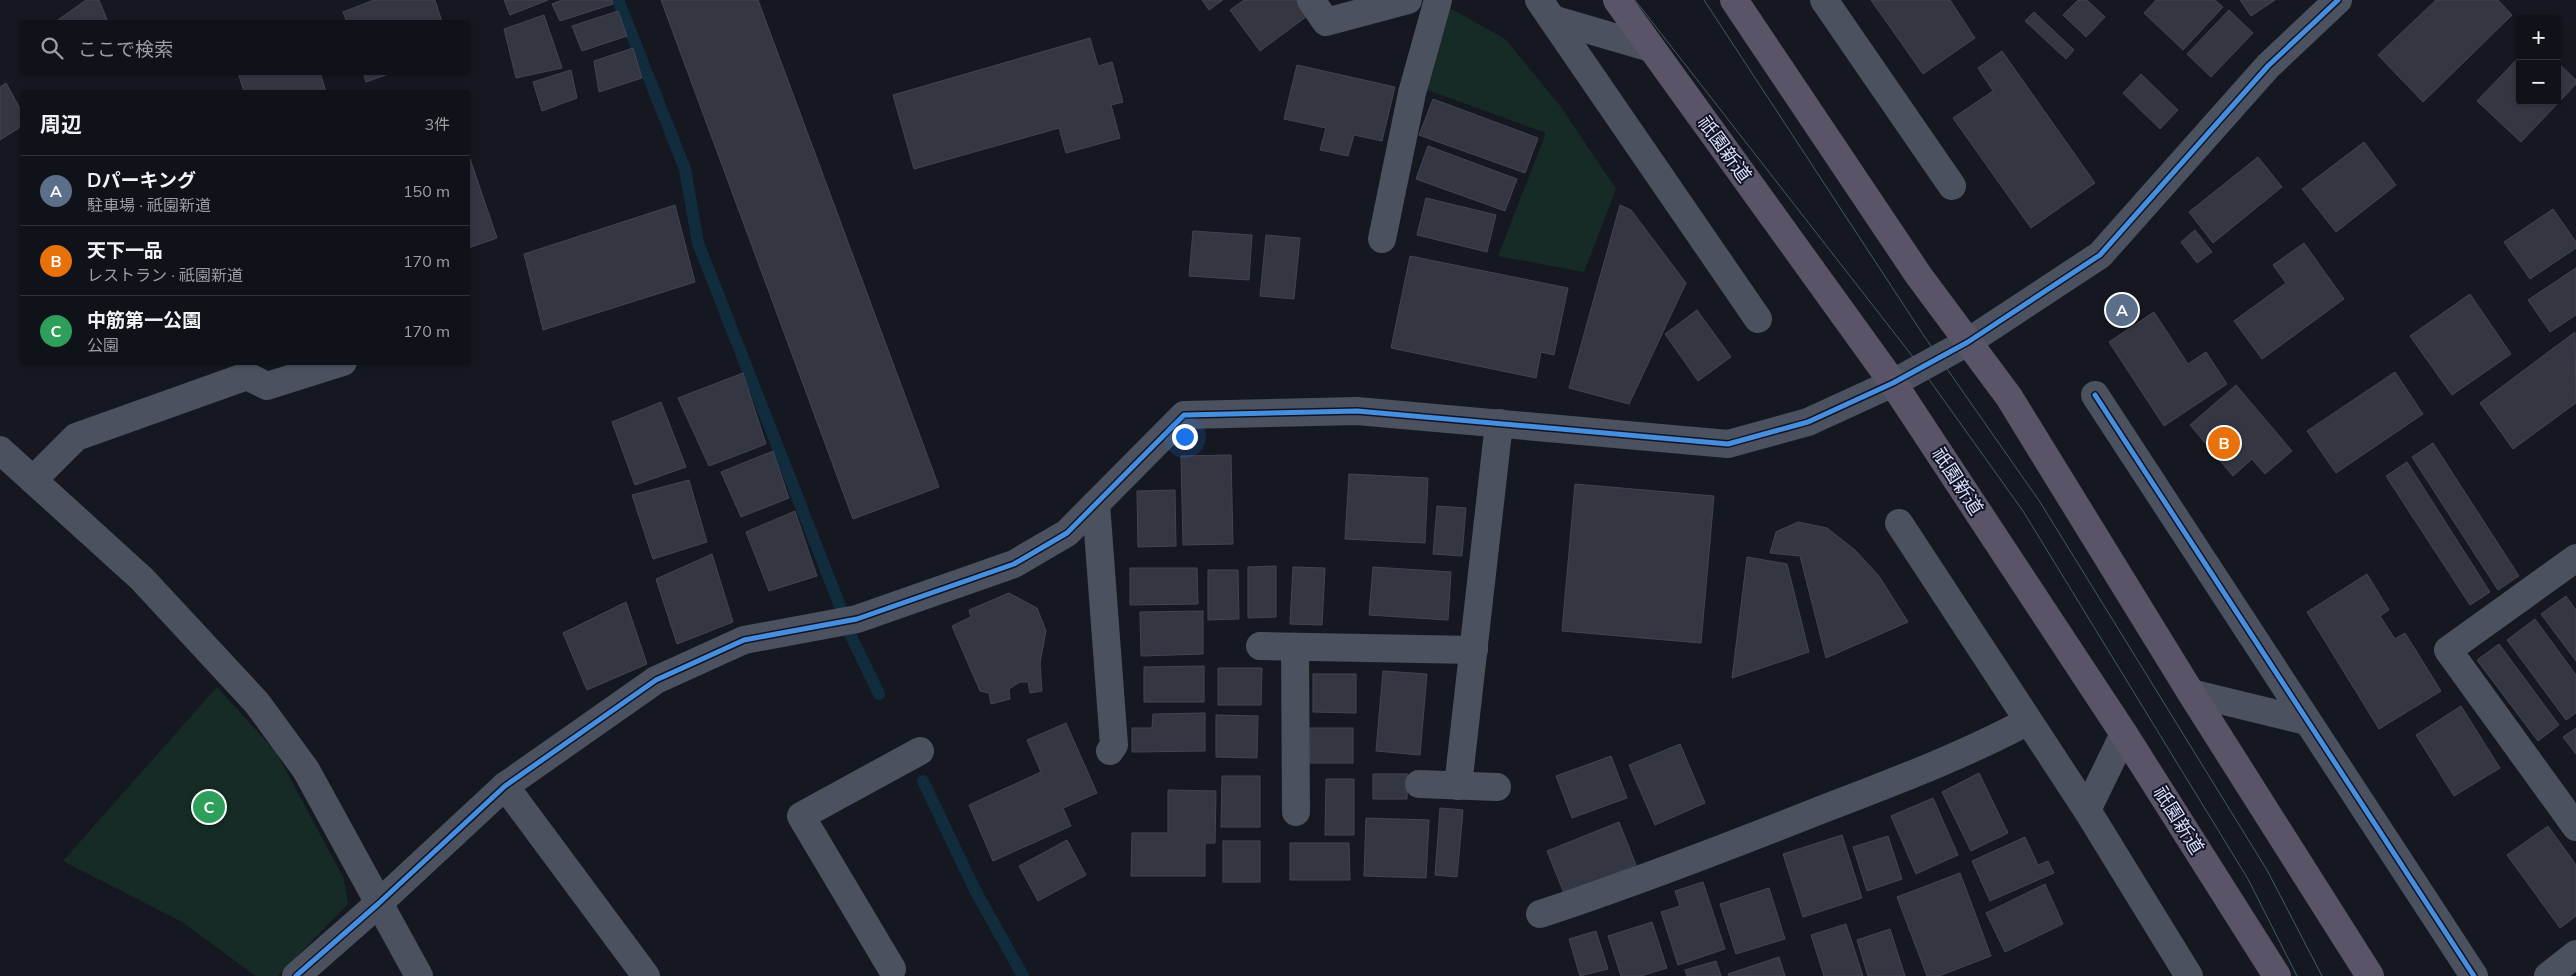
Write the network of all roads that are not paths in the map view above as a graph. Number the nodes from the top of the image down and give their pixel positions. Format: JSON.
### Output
{"nodes":[{"id":1,"x":1311,"y":0,"type":"edge"},
{"id":2,"x":1408,"y":0,"type":"edge"},
{"id":3,"x":1438,"y":0,"type":"edge"},
{"id":4,"x":1617,"y":0,"type":"edge"},
{"id":5,"x":1734,"y":0,"type":"edge"},
{"id":6,"x":1824,"y":0,"type":"edge"},
{"id":7,"x":2338,"y":0,"type":"edge"},
{"id":8,"x":1545,"y":9,"type":"edge"},
{"id":9,"x":1651,"y":48,"type":"junction"},
{"id":10,"x":1952,"y":186,"type":"dead end"},
{"id":11,"x":1382,"y":239,"type":"dead end"},
{"id":12,"x":1758,"y":319,"type":"dead end"},
{"id":13,"x":1968,"y":342,"type":"junction"},
{"id":14,"x":334,"y":365,"type":"edge"},
{"id":15,"x":1893,"y":382,"type":"junction"},
{"id":16,"x":2095,"y":395,"type":"dead end"},
{"id":17,"x":1499,"y":423,"type":"junction"},
{"id":18,"x":0,"y":450,"type":"edge"},
{"id":19,"x":33,"y":480,"type":"junction"},
{"id":20,"x":1096,"y":504,"type":"junction"},
{"id":21,"x":1900,"y":523,"type":"dead end"},
{"id":22,"x":2576,"y":558,"type":"edge"},
{"id":23,"x":1260,"y":646,"type":"dead end"},
{"id":24,"x":1296,"y":647,"type":"junction"},
{"id":25,"x":1474,"y":650,"type":"junction"},
{"id":26,"x":2191,"y":693,"type":"junction"},
{"id":27,"x":2028,"y":721,"type":"junction"},
{"id":28,"x":2306,"y":721,"type":"junction"},
{"id":29,"x":2124,"y":734,"type":"junction"},
{"id":30,"x":920,"y":751,"type":"dead end"},
{"id":31,"x":1110,"y":751,"type":"dead end"},
{"id":32,"x":1419,"y":784,"type":"dead end"},
{"id":33,"x":505,"y":786,"type":"junction"},
{"id":34,"x":1458,"y":786,"type":"junction"},
{"id":35,"x":1497,"y":787,"type":"dead end"},
{"id":36,"x":2088,"y":810,"type":"junction"},
{"id":37,"x":1296,"y":812,"type":"dead end"},
{"id":38,"x":2576,"y":827,"type":"edge"},
{"id":39,"x":378,"y":904,"type":"junction"},
{"id":40,"x":1540,"y":914,"type":"dead end"},
{"id":41,"x":2576,"y":954,"type":"edge"},
{"id":42,"x":892,"y":969,"type":"dead end"},
{"id":43,"x":2184,"y":975,"type":"edge"},
{"id":44,"x":296,"y":976,"type":"edge"},
{"id":45,"x":419,"y":976,"type":"edge"},
{"id":46,"x":646,"y":976,"type":"edge"},
{"id":47,"x":2277,"y":976,"type":"edge"},
{"id":48,"x":2370,"y":976,"type":"edge"},
{"id":49,"x":2474,"y":976,"type":"edge"},
{"id":50,"x":2548,"y":976,"type":"edge"}],
"edges":[{"from":1,"to":2,"type":"street"},
{"from":3,"to":11,"type":"street"},
{"from":4,"to":9,"type":"highway","name":"祇園新道"},
{"from":5,"to":13,"type":"highway"},
{"from":6,"to":10,"type":"street"},
{"from":7,"to":13,"type":"street"},
{"from":8,"to":9,"type":"street"},
{"from":8,"to":12,"type":"street"},
{"from":9,"to":15,"type":"highway","name":"祇園新道"},
{"from":13,"to":15,"type":"street"},
{"from":13,"to":26,"type":"highway"},
{"from":14,"to":19,"type":"street"},
{"from":15,"to":17,"type":"street"},
{"from":15,"to":29,"type":"highway","name":"祇園新道"},
{"from":16,"to":28,"type":"street"},
{"from":17,"to":20,"type":"street"},
{"from":17,"to":25,"type":"street"},
{"from":18,"to":19,"type":"street"},
{"from":19,"to":39,"type":"street"},
{"from":20,"to":31,"type":"street"},
{"from":20,"to":33,"type":"street"},
{"from":21,"to":27,"type":"street"},
{"from":22,"to":38,"type":"street"},
{"from":23,"to":24,"type":"street"},
{"from":24,"to":25,"type":"street"},
{"from":24,"to":37,"type":"street"},
{"from":25,"to":34,"type":"street"},
{"from":26,"to":28,"type":"street"},
{"from":26,"to":48,"type":"highway"},
{"from":27,"to":36,"type":"street"},
{"from":27,"to":40,"type":"street"},
{"from":28,"to":49,"type":"street"},
{"from":29,"to":36,"type":"street"},
{"from":29,"to":47,"type":"highway","name":"祇園新道"},
{"from":30,"to":42,"type":"street"},
{"from":32,"to":34,"type":"street"},
{"from":33,"to":39,"type":"street"},
{"from":33,"to":46,"type":"street"},
{"from":34,"to":35,"type":"street"},
{"from":36,"to":43,"type":"street"},
{"from":39,"to":44,"type":"street"},
{"from":39,"to":45,"type":"street"},
{"from":41,"to":50,"type":"street"}]}
